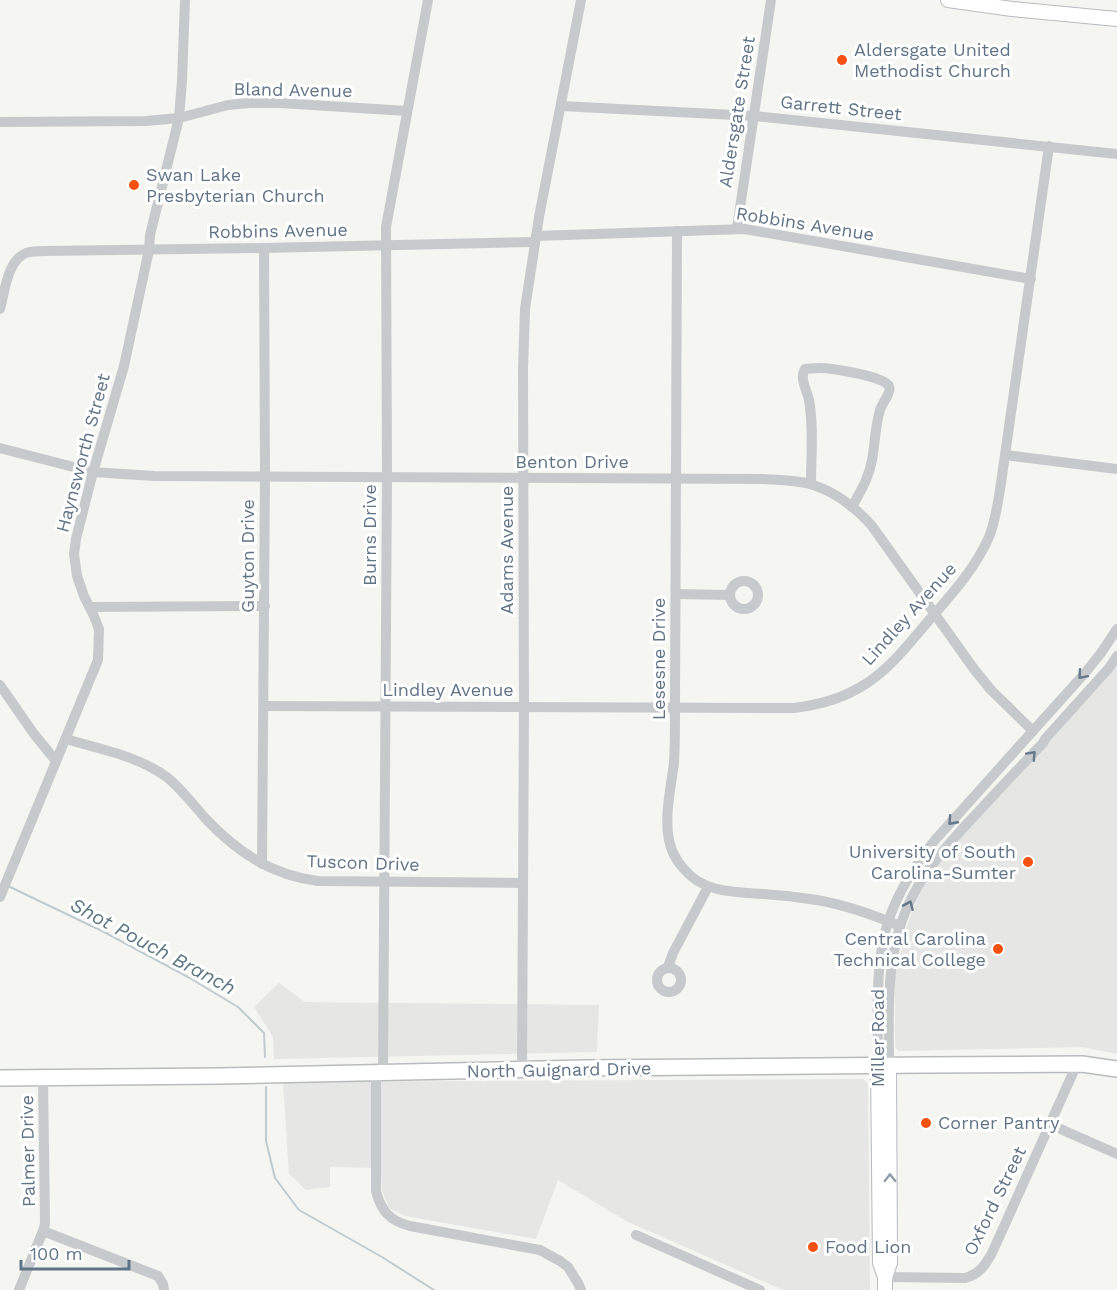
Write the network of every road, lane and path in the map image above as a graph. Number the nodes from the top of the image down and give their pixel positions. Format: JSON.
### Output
{"nodes":[{"id":1,"x":184,"y":0,"type":"edge"},
{"id":2,"x":429,"y":0,"type":"edge"},
{"id":3,"x":580,"y":0,"type":"edge"},
{"id":4,"x":771,"y":0,"type":"edge"},
{"id":5,"x":948,"y":0,"type":"edge"},
{"id":6,"x":1025,"y":5,"type":"edge"},
{"id":7,"x":1117,"y":19,"type":"edge"},
{"id":8,"x":561,"y":106,"type":"junction"},
{"id":9,"x":407,"y":111,"type":"junction"},
{"id":10,"x":754,"y":116,"type":"junction"},
{"id":11,"x":179,"y":118,"type":"junction"},
{"id":12,"x":0,"y":122,"type":"edge"},
{"id":13,"x":1049,"y":146,"type":"junction"},
{"id":14,"x":1117,"y":154,"type":"edge"},
{"id":15,"x":737,"y":228,"type":"junction"},
{"id":16,"x":677,"y":231,"type":"junction"},
{"id":17,"x":536,"y":239,"type":"junction"},
{"id":18,"x":386,"y":246,"type":"junction"},
{"id":19,"x":264,"y":248,"type":"junction"},
{"id":20,"x":149,"y":250,"type":"junction"},
{"id":21,"x":1031,"y":279,"type":"junction"},
{"id":22,"x":0,"y":309,"type":"edge"},
{"id":23,"x":0,"y":448,"type":"edge"},
{"id":24,"x":1005,"y":455,"type":"junction"},
{"id":25,"x":1117,"y":469,"type":"edge"},
{"id":26,"x":93,"y":472,"type":"junction"},
{"id":27,"x":265,"y":476,"type":"junction"},
{"id":28,"x":387,"y":477,"type":"junction"},
{"id":29,"x":523,"y":478,"type":"junction"},
{"id":30,"x":676,"y":479,"type":"junction"},
{"id":31,"x":811,"y":484,"type":"junction"},
{"id":32,"x":852,"y":507,"type":"junction"},
{"id":33,"x":676,"y":594,"type":"junction"},
{"id":34,"x":730,"y":595,"type":"dead end"},
{"id":35,"x":265,"y":606,"type":"junction"},
{"id":36,"x":90,"y":607,"type":"junction"},
{"id":37,"x":935,"y":614,"type":"junction"},
{"id":38,"x":1117,"y":629,"type":"edge"},
{"id":39,"x":1117,"y":656,"type":"edge"},
{"id":40,"x":0,"y":685,"type":"edge"},
{"id":41,"x":264,"y":706,"type":"junction"},
{"id":42,"x":386,"y":707,"type":"junction"},
{"id":43,"x":524,"y":707,"type":"junction"},
{"id":44,"x":675,"y":708,"type":"junction"},
{"id":45,"x":1033,"y":730,"type":"junction"},
{"id":46,"x":66,"y":739,"type":"junction"},
{"id":47,"x":56,"y":761,"type":"junction"},
{"id":48,"x":262,"y":864,"type":"junction"},
{"id":49,"x":385,"y":882,"type":"junction"},
{"id":50,"x":523,"y":883,"type":"junction"},
{"id":51,"x":708,"y":887,"type":"junction"},
{"id":52,"x":0,"y":897,"type":"edge"},
{"id":53,"x":888,"y":921,"type":"junction"},
{"id":54,"x":900,"y":926,"type":"junction"},
{"id":55,"x":668,"y":967,"type":"dead end"},
{"id":56,"x":1077,"y":1064,"type":"junction"},
{"id":57,"x":883,"y":1065,"type":"junction"},
{"id":58,"x":1117,"y":1069,"type":"edge"},
{"id":59,"x":522,"y":1070,"type":"junction"},
{"id":60,"x":379,"y":1073,"type":"junction"},
{"id":61,"x":0,"y":1078,"type":"edge"},
{"id":62,"x":43,"y":1078,"type":"junction"},
{"id":63,"x":1049,"y":1124,"type":"junction"},
{"id":64,"x":1117,"y":1154,"type":"edge"},
{"id":65,"x":43,"y":1231,"type":"junction"},
{"id":66,"x":636,"y":1235,"type":"dead end"},
{"id":67,"x":885,"y":1284,"type":"edge"},
{"id":68,"x":19,"y":1290,"type":"edge"},
{"id":69,"x":164,"y":1290,"type":"edge"},
{"id":70,"x":581,"y":1290,"type":"edge"},
{"id":71,"x":759,"y":1290,"type":"edge"}],
"edges":[{"from":1,"to":11,"type":"street","name":"Haynsworth Street"},
{"from":2,"to":9,"type":"street","name":"Burns Drive"},
{"from":3,"to":8,"type":"street","name":"Adams Avenue"},
{"from":4,"to":10,"type":"street","name":"Aldersgate Street"},
{"from":5,"to":6,"type":"main road"},
{"from":6,"to":7,"type":"main road"},
{"from":8,"to":10,"type":"street","name":"Garrett Street"},
{"from":8,"to":17,"type":"street","name":"Adams Avenue"},
{"from":9,"to":11,"type":"street","name":"Bland Avenue"},
{"from":9,"to":18,"type":"street","name":"Burns Drive"},
{"from":10,"to":13,"type":"street","name":"Garrett Street"},
{"from":10,"to":15,"type":"street","name":"Aldersgate Street"},
{"from":11,"to":12,"type":"street","name":"Bland Avenue"},
{"from":11,"to":20,"type":"street","name":"Haynsworth Street"},
{"from":13,"to":14,"type":"street","name":"Garrett Street"},
{"from":13,"to":21,"type":"street","name":"Lindley Avenue"},
{"from":15,"to":16,"type":"street","name":"Robbins Avenue"},
{"from":15,"to":21,"type":"street","name":"Robbins Avenue"},
{"from":16,"to":17,"type":"street","name":"Robbins Avenue"},
{"from":16,"to":30,"type":"street","name":"Lesesne Drive"},
{"from":17,"to":18,"type":"street","name":"Robbins Avenue"},
{"from":17,"to":29,"type":"street","name":"Adams Avenue"},
{"from":18,"to":19,"type":"street","name":"Robbins Avenue"},
{"from":18,"to":28,"type":"street","name":"Burns Drive"},
{"from":19,"to":20,"type":"street","name":"Robbins Avenue"},
{"from":19,"to":27,"type":"street","name":"Guyton Drive"},
{"from":20,"to":22,"type":"street","name":"Robbins Avenue"},
{"from":20,"to":26,"type":"street","name":"Haynsworth Street"},
{"from":21,"to":24,"type":"street","name":"Lindley Avenue"},
{"from":23,"to":26,"type":"street","name":"Benton Drive"},
{"from":24,"to":25,"type":"street"},
{"from":24,"to":37,"type":"street","name":"Lindley Avenue"},
{"from":26,"to":27,"type":"street","name":"Benton Drive"},
{"from":26,"to":36,"type":"street","name":"Haynsworth Street"},
{"from":27,"to":28,"type":"street","name":"Benton Drive"},
{"from":27,"to":35,"type":"street","name":"Guyton Drive"},
{"from":28,"to":29,"type":"street","name":"Benton Drive"},
{"from":28,"to":42,"type":"street","name":"Burns Drive"},
{"from":29,"to":30,"type":"street","name":"Benton Drive"},
{"from":29,"to":43,"type":"street","name":"Adams Avenue"},
{"from":30,"to":31,"type":"street","name":"Benton Drive"},
{"from":30,"to":33,"type":"street","name":"Lesesne Drive"},
{"from":31,"to":32,"type":"street","name":"Benton Drive"},
{"from":31,"to":32,"type":"street"},
{"from":32,"to":37,"type":"street","name":"Benton Drive"},
{"from":33,"to":34,"type":"street"},
{"from":33,"to":44,"type":"street","name":"Lesesne Drive"},
{"from":35,"to":36,"type":"street"},
{"from":35,"to":41,"type":"street","name":"Guyton Drive"},
{"from":36,"to":46,"type":"street","name":"Haynsworth Street"},
{"from":37,"to":44,"type":"street","name":"Lindley Avenue"},
{"from":37,"to":45,"type":"street","name":"Benton Drive"},
{"from":38,"to":45,"type":"street","name":"Miller Road","one_way":true},
{"from":54,"to":39,"type":"street","name":"Miller Road","one_way":true},
{"from":40,"to":47,"type":"street"},
{"from":41,"to":42,"type":"street","name":"Lindley Avenue"},
{"from":41,"to":48,"type":"street","name":"Guyton Drive"},
{"from":42,"to":43,"type":"street","name":"Lindley Avenue"},
{"from":42,"to":49,"type":"street","name":"Burns Drive"},
{"from":43,"to":44,"type":"street","name":"Lindley Avenue"},
{"from":43,"to":50,"type":"street","name":"Adams Avenue"},
{"from":44,"to":51,"type":"street","name":"Lesesne Drive"},
{"from":45,"to":53,"type":"street","name":"Miller Road","one_way":true},
{"from":46,"to":47,"type":"street","name":"Haynsworth Street"},
{"from":46,"to":48,"type":"street","name":"Tuscon Drive"},
{"from":47,"to":52,"type":"street","name":"Haynsworth Street"},
{"from":48,"to":49,"type":"street","name":"Tuscon Drive"},
{"from":49,"to":50,"type":"street","name":"Tuscon Drive"},
{"from":49,"to":60,"type":"street","name":"Burns Drive"},
{"from":50,"to":59,"type":"street","name":"Adams Avenue"},
{"from":51,"to":53,"type":"street","name":"Lesesne Drive"},
{"from":51,"to":55,"type":"street"},
{"from":53,"to":54,"type":"street","name":"Lesesne Drive"},
{"from":53,"to":57,"type":"street","name":"Miller Road"},
{"from":54,"to":57,"type":"street","name":"Miller Road"},
{"from":56,"to":57,"type":"highway","name":"North Guignard Drive"},
{"from":56,"to":58,"type":"highway","name":"North Guignard Drive"},
{"from":56,"to":63,"type":"street","name":"Oxford Street"},
{"from":57,"to":59,"type":"highway","name":"North Guignard Drive"},
{"from":57,"to":67,"type":"main road","name":"Miller Road"},
{"from":59,"to":60,"type":"highway","name":"North Guignard Drive"},
{"from":60,"to":62,"type":"highway","name":"North Guignard Drive"},
{"from":60,"to":70,"type":"street","name":"Burns Drive"},
{"from":61,"to":62,"type":"highway","name":"North Guignard Drive"},
{"from":62,"to":65,"type":"street","name":"Palmer Drive"},
{"from":63,"to":64,"type":"street"},
{"from":63,"to":67,"type":"street","name":"Oxford Street"},
{"from":65,"to":68,"type":"street","name":"Palmer Drive"},
{"from":65,"to":69,"type":"street"},
{"from":66,"to":71,"type":"street"}]}
